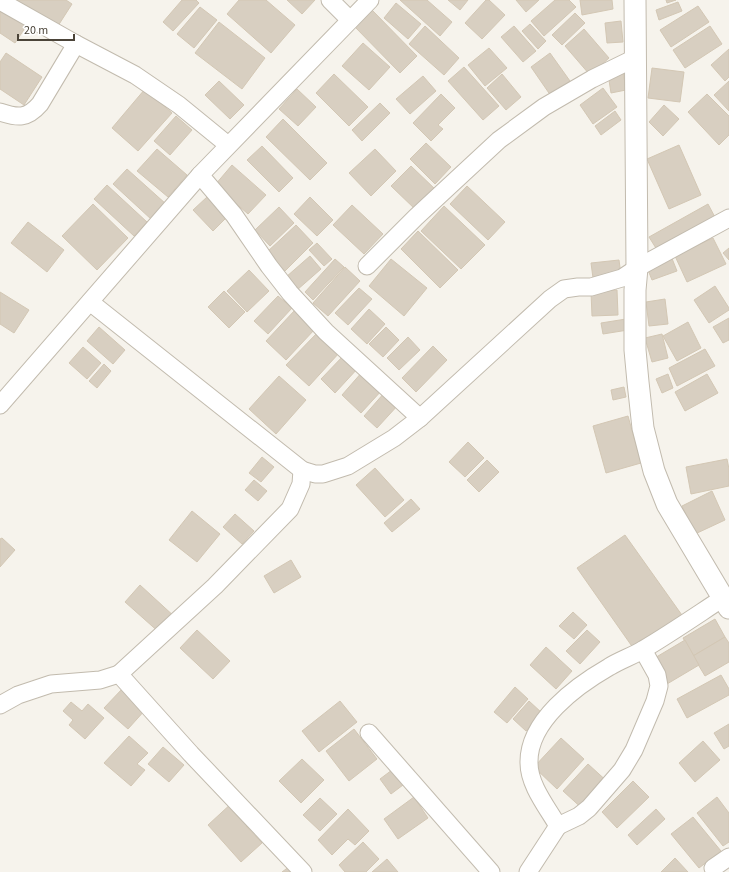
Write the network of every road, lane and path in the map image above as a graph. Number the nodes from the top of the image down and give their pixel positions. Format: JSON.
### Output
{"nodes":[{"id":1,"x":330,"y":0,"type":"edge"},
{"id":2,"x":370,"y":0,"type":"edge"},
{"id":3,"x":635,"y":0,"type":"edge"},
{"id":4,"x":0,"y":1,"type":"edge"},
{"id":5,"x":350,"y":20,"type":"junction"},
{"id":6,"x":76,"y":44,"type":"junction"},
{"id":7,"x":636,"y":58,"type":"junction"},
{"id":8,"x":0,"y":112,"type":"edge"},
{"id":9,"x":228,"y":145,"type":"junction"},
{"id":10,"x":200,"y":175,"type":"junction"},
{"id":11,"x":729,"y":218,"type":"edge"},
{"id":12,"x":367,"y":266,"type":"dead end"},
{"id":13,"x":637,"y":268,"type":"junction"},
{"id":14,"x":90,"y":302,"type":"junction"},
{"id":15,"x":0,"y":405,"type":"edge"},
{"id":16,"x":420,"y":418,"type":"junction"},
{"id":17,"x":302,"y":470,"type":"junction"},
{"id":18,"x":726,"y":603,"type":"edge"},
{"id":19,"x":643,"y":650,"type":"junction"},
{"id":20,"x":119,"y":674,"type":"junction"},
{"id":21,"x":0,"y":705,"type":"edge"},
{"id":22,"x":369,"y":733,"type":"dead end"},
{"id":23,"x":558,"y":826,"type":"junction"},
{"id":24,"x":729,"y":857,"type":"edge"},
{"id":25,"x":713,"y":868,"type":"dead end"},
{"id":26,"x":303,"y":872,"type":"edge"},
{"id":27,"x":491,"y":872,"type":"edge"},
{"id":28,"x":528,"y":872,"type":"edge"}],
"edges":[{"from":1,"to":5,"type":"street"},
{"from":2,"to":5,"type":"street"},
{"from":3,"to":7,"type":"street"},
{"from":4,"to":6,"type":"street"},
{"from":5,"to":9,"type":"street"},
{"from":6,"to":8,"type":"street"},
{"from":6,"to":9,"type":"street"},
{"from":7,"to":12,"type":"street"},
{"from":7,"to":13,"type":"street"},
{"from":9,"to":10,"type":"street"},
{"from":10,"to":14,"type":"street"},
{"from":10,"to":16,"type":"street"},
{"from":11,"to":13,"type":"street"},
{"from":13,"to":16,"type":"street"},
{"from":13,"to":18,"type":"street"},
{"from":14,"to":15,"type":"street"},
{"from":14,"to":17,"type":"street"},
{"from":16,"to":17,"type":"street"},
{"from":17,"to":20,"type":"street"},
{"from":18,"to":19,"type":"street"},
{"from":19,"to":23,"type":"street"},
{"from":19,"to":23,"type":"street"},
{"from":20,"to":21,"type":"street"},
{"from":20,"to":26,"type":"street"},
{"from":22,"to":27,"type":"street"},
{"from":23,"to":28,"type":"street"},
{"from":24,"to":25,"type":"street"}]}
